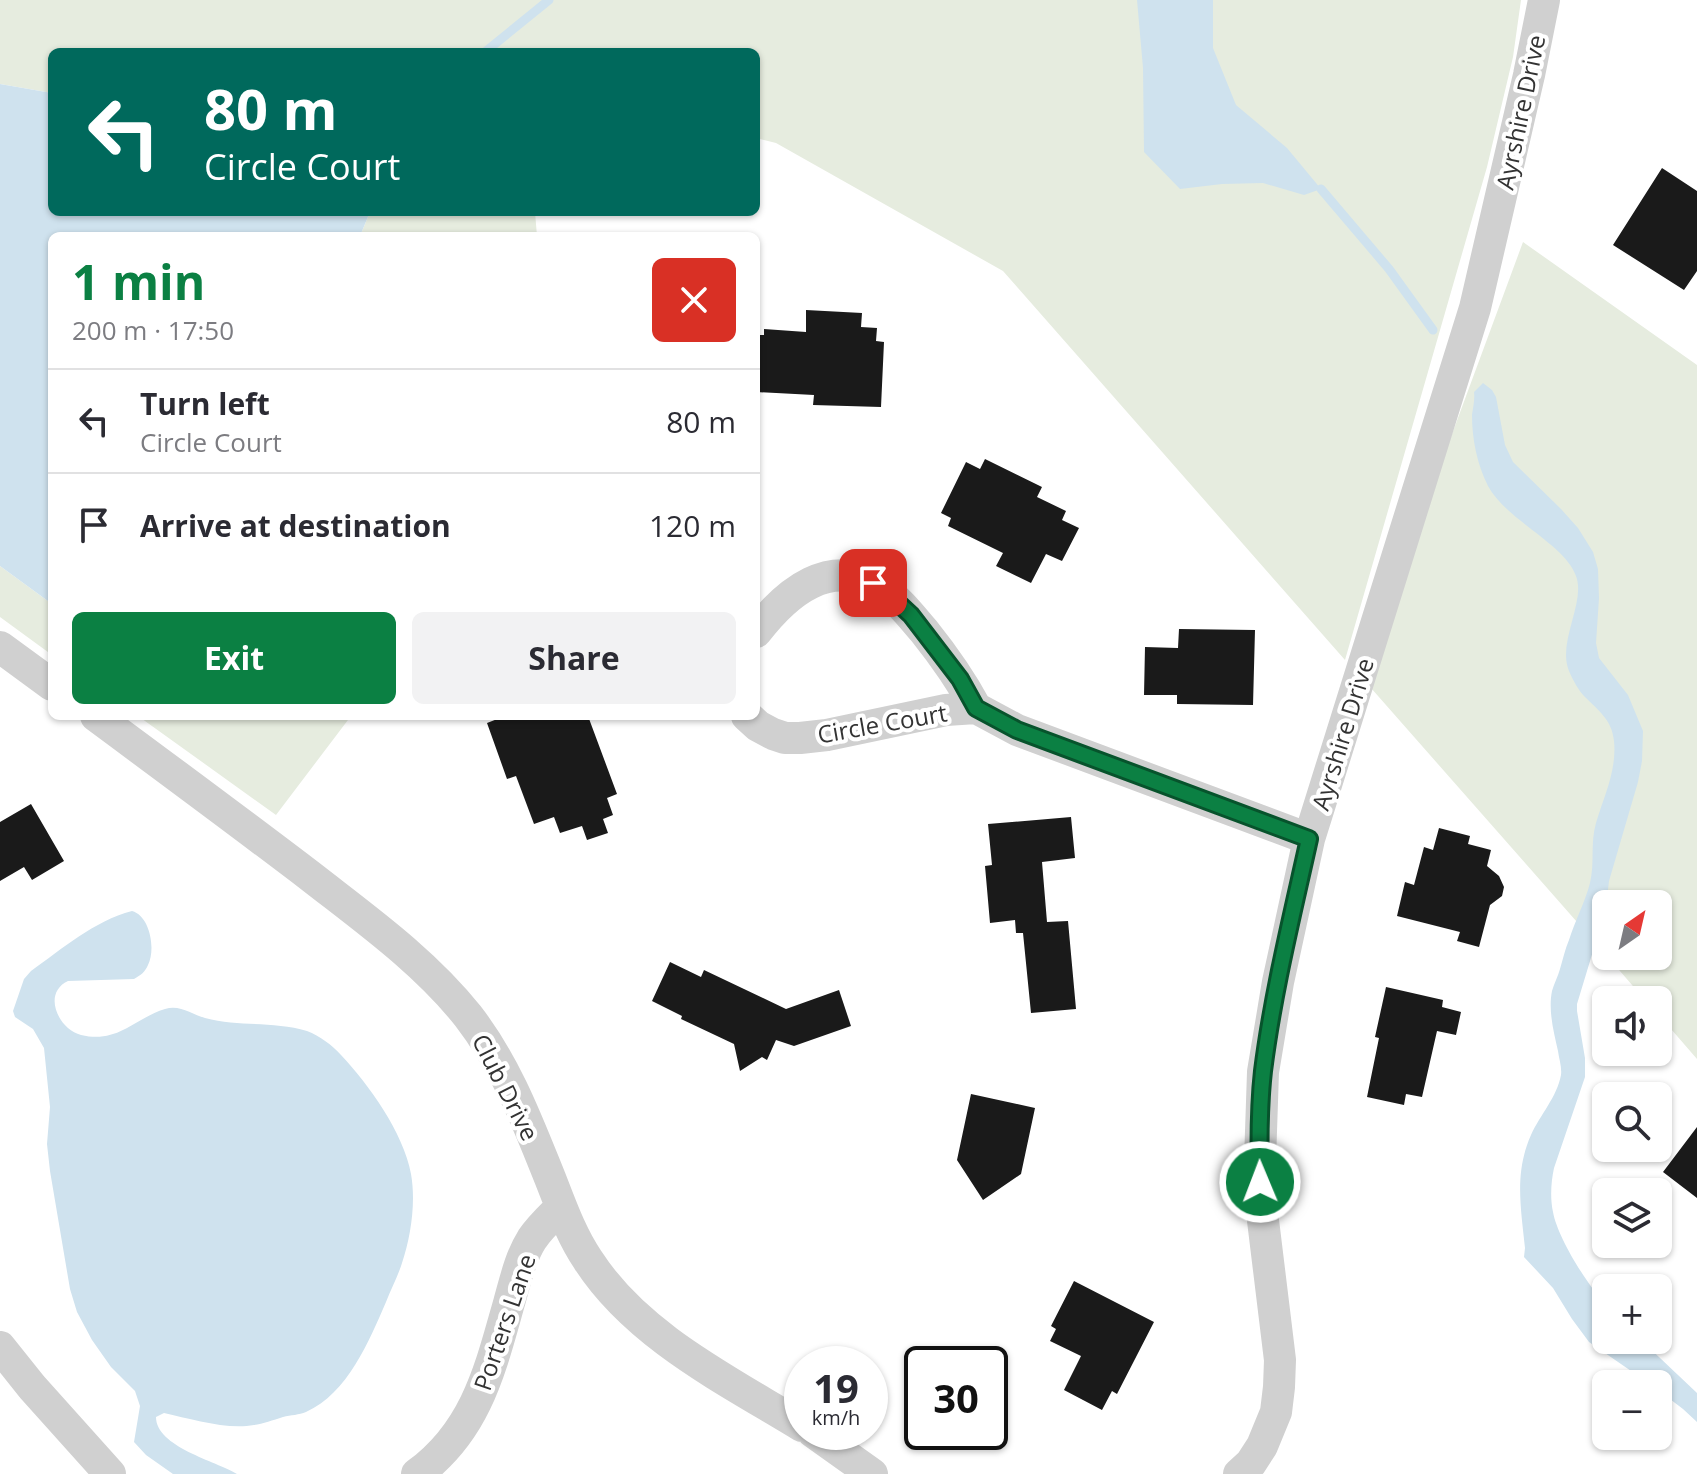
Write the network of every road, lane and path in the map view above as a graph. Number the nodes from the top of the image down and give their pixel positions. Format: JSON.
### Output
{"nodes":[{"id":1,"x":1544,"y":0,"type":"edge"},
{"id":2,"x":760,"y":627,"type":"edge"},
{"id":3,"x":0,"y":647,"type":"edge"},
{"id":4,"x":48,"y":682,"type":"edge"},
{"id":5,"x":976,"y":708,"type":"junction"},
{"id":6,"x":101,"y":720,"type":"edge"},
{"id":7,"x":751,"y":720,"type":"edge"},
{"id":8,"x":1309,"y":839,"type":"junction"},
{"id":9,"x":561,"y":1207,"type":"junction"},
{"id":10,"x":0,"y":1347,"type":"edge"},
{"id":11,"x":784,"y":1415,"type":"edge"},
{"id":12,"x":838,"y":1450,"type":"edge"},
{"id":13,"x":110,"y":1474,"type":"edge"},
{"id":14,"x":417,"y":1474,"type":"edge"},
{"id":15,"x":872,"y":1474,"type":"edge"},
{"id":16,"x":1239,"y":1474,"type":"edge"}],
"edges":[{"from":1,"to":8,"type":"street","name":"Ayrshire Drive"},
{"from":2,"to":5,"type":"street","name":"Circle Court"},
{"from":3,"to":4,"type":"street"},
{"from":5,"to":7,"type":"street","name":"Circle Court"},
{"from":5,"to":8,"type":"street","name":"Circle Court"},
{"from":6,"to":9,"type":"street","name":"Club Drive"},
{"from":8,"to":16,"type":"street","name":"Ayrshire Drive"},
{"from":9,"to":11,"type":"street","name":"Club Drive"},
{"from":9,"to":14,"type":"street","name":"Porters Lane"},
{"from":10,"to":13,"type":"street"},
{"from":12,"to":15,"type":"street"}]}
